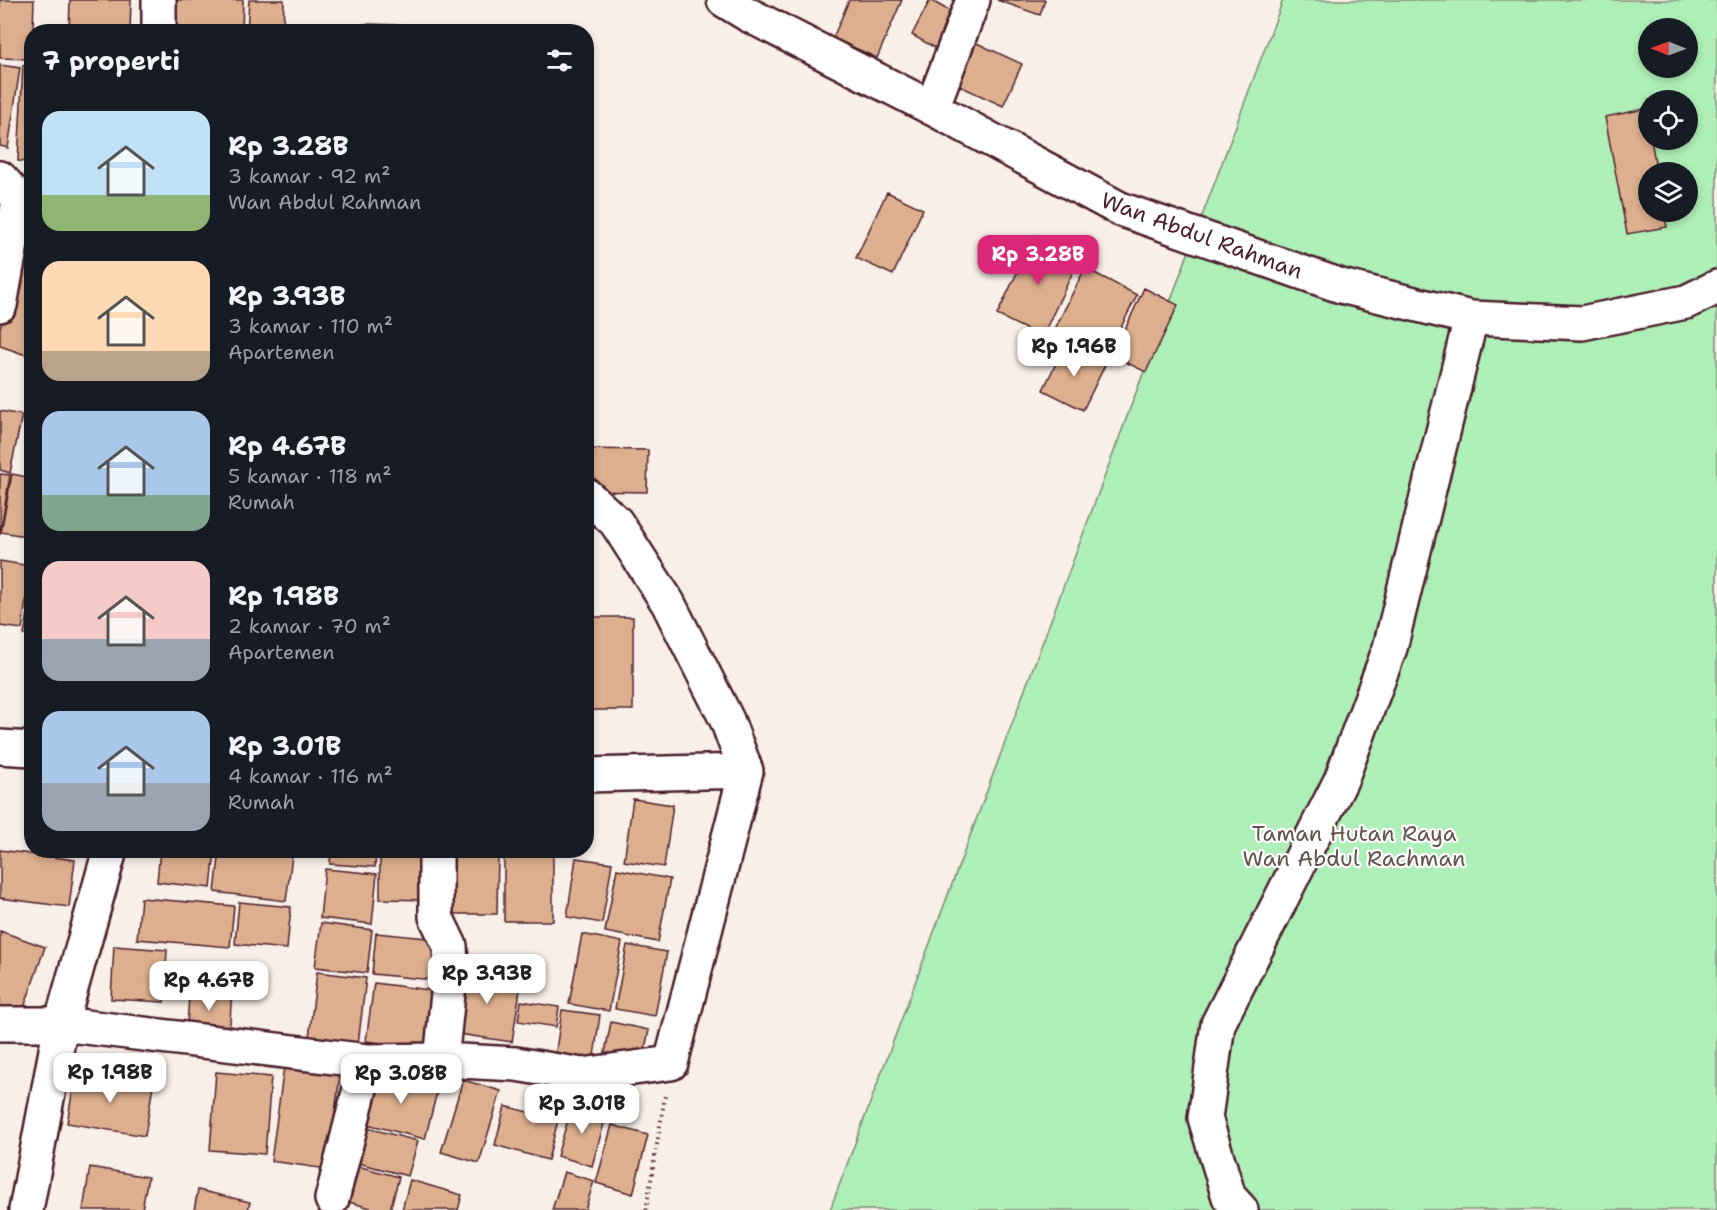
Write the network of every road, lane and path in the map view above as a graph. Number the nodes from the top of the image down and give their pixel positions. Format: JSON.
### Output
{"nodes":[{"id":1,"x":159,"y":0,"type":"edge"},
{"id":2,"x":724,"y":0,"type":"edge"},
{"id":3,"x":973,"y":0,"type":"edge"},
{"id":4,"x":159,"y":24,"type":"edge"},
{"id":5,"x":932,"y":108,"type":"junction"},
{"id":6,"x":17,"y":197,"type":"edge"},
{"id":7,"x":1717,"y":287,"type":"edge"},
{"id":8,"x":0,"y":305,"type":"edge"},
{"id":9,"x":1471,"y":318,"type":"junction"},
{"id":10,"x":594,"y":502,"type":"edge"},
{"id":11,"x":0,"y":747,"type":"edge"},
{"id":12,"x":24,"y":748,"type":"edge"},
{"id":13,"x":746,"y":771,"type":"junction"},
{"id":14,"x":594,"y":775,"type":"edge"},
{"id":15,"x":108,"y":858,"type":"edge"},
{"id":16,"x":436,"y":858,"type":"edge"},
{"id":17,"x":0,"y":1024,"type":"edge"},
{"id":18,"x":61,"y":1024,"type":"junction"},
{"id":19,"x":441,"y":1060,"type":"junction"},
{"id":20,"x":367,"y":1061,"type":"junction"},
{"id":21,"x":671,"y":1063,"type":"junction"},
{"id":22,"x":332,"y":1199,"type":"dead end"},
{"id":23,"x":26,"y":1210,"type":"edge"},
{"id":24,"x":646,"y":1210,"type":"edge"},
{"id":25,"x":1241,"y":1210,"type":"edge"}],
"edges":[{"from":1,"to":4,"type":"street"},
{"from":2,"to":5,"type":"street","name":"Wan Abdul Rahman"},
{"from":3,"to":5,"type":"street"},
{"from":5,"to":9,"type":"street","name":"Wan Abdul Rahman"},
{"from":6,"to":8,"type":"street"},
{"from":7,"to":9,"type":"street","name":"Wan Abdul Rahman"},
{"from":9,"to":25,"type":"street"},
{"from":10,"to":13,"type":"street"},
{"from":11,"to":12,"type":"street"},
{"from":13,"to":14,"type":"street"},
{"from":13,"to":21,"type":"street"},
{"from":15,"to":18,"type":"street"},
{"from":16,"to":19,"type":"street"},
{"from":17,"to":18,"type":"street"},
{"from":18,"to":20,"type":"street"},
{"from":18,"to":23,"type":"street"},
{"from":19,"to":20,"type":"street"},
{"from":19,"to":21,"type":"street"},
{"from":20,"to":22,"type":"street"},
{"from":21,"to":24,"type":"path"}]}
